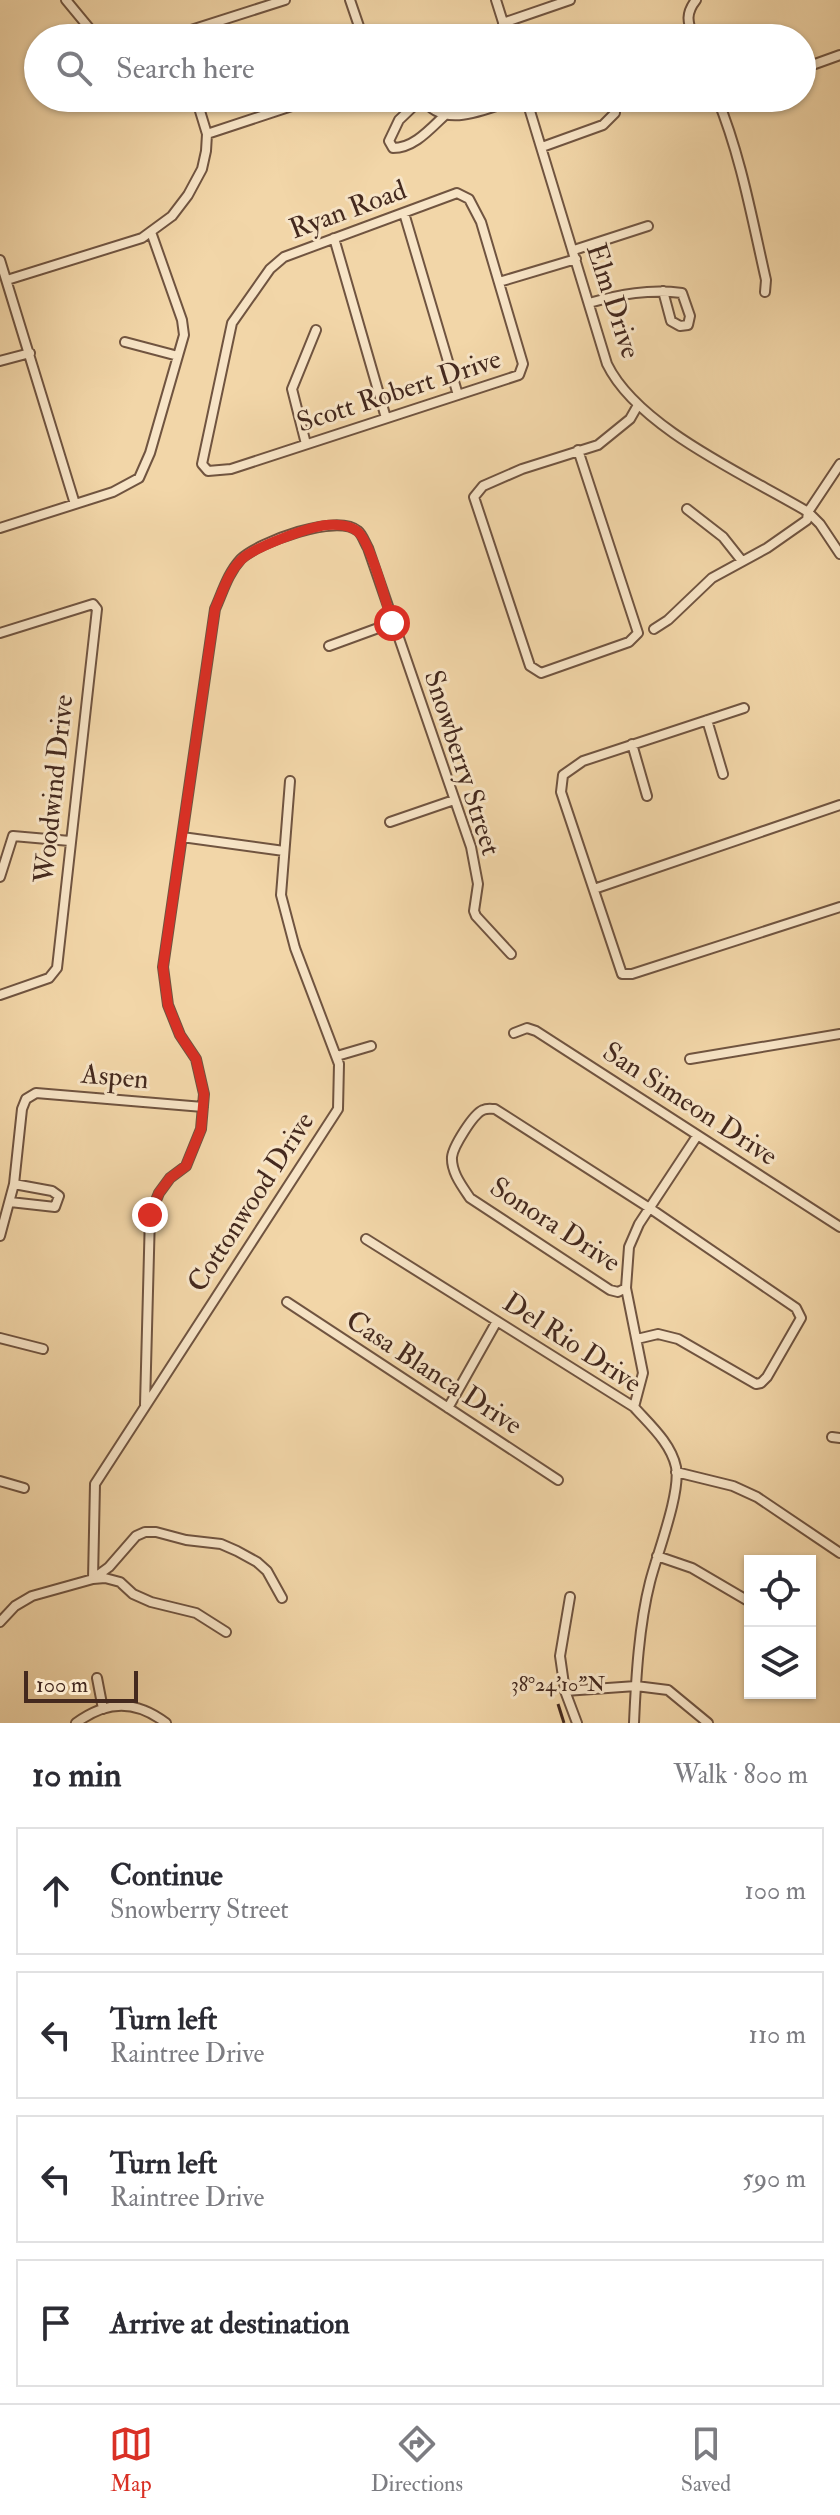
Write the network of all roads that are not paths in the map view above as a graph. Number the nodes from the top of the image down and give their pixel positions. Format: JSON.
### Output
{"nodes":[{"id":1,"x":66,"y":0,"type":"edge"},
{"id":2,"x":285,"y":0,"type":"edge"},
{"id":3,"x":350,"y":0,"type":"edge"},
{"id":4,"x":496,"y":0,"type":"edge"},
{"id":5,"x":570,"y":0,"type":"edge"},
{"id":6,"x":696,"y":0,"type":"edge"},
{"id":7,"x":503,"y":23,"type":"joint"},
{"id":8,"x":86,"y":24,"type":"edge"},
{"id":9,"x":212,"y":24,"type":"edge"},
{"id":10,"x":358,"y":24,"type":"edge"},
{"id":11,"x":688,"y":24,"type":"edge"},
{"id":12,"x":840,"y":55,"type":"edge"},
{"id":13,"x":816,"y":64,"type":"edge"},
{"id":14,"x":200,"y":112,"type":"edge"},
{"id":15,"x":274,"y":112,"type":"edge"},
{"id":16,"x":409,"y":112,"type":"edge"},
{"id":17,"x":437,"y":112,"type":"edge"},
{"id":18,"x":470,"y":112,"type":"edge"},
{"id":19,"x":531,"y":112,"type":"edge"},
{"id":20,"x":615,"y":112,"type":"edge"},
{"id":21,"x":723,"y":112,"type":"edge"},
{"id":22,"x":445,"y":115,"type":"junction"},
{"id":23,"x":207,"y":134,"type":"junction"},
{"id":24,"x":542,"y":147,"type":"junction"},
{"id":25,"x":404,"y":213,"type":"junction"},
{"id":26,"x":648,"y":226,"type":"dead end"},
{"id":27,"x":151,"y":232,"type":"junction"},
{"id":28,"x":334,"y":238,"type":"junction"},
{"id":29,"x":575,"y":255,"type":"junction"},
{"id":30,"x":0,"y":260,"type":"edge"},
{"id":31,"x":7,"y":280,"type":"junction"},
{"id":32,"x":499,"y":282,"type":"junction"},
{"id":33,"x":663,"y":291,"type":"junction"},
{"id":34,"x":765,"y":292,"type":"dead end"},
{"id":35,"x":589,"y":303,"type":"junction"},
{"id":36,"x":316,"y":330,"type":"dead end"},
{"id":37,"x":125,"y":342,"type":"dead end"},
{"id":38,"x":30,"y":353,"type":"junction"},
{"id":39,"x":178,"y":356,"type":"junction"},
{"id":40,"x":0,"y":361,"type":"edge"},
{"id":41,"x":458,"y":395,"type":"junction"},
{"id":42,"x":638,"y":405,"type":"junction"},
{"id":43,"x":386,"y":418,"type":"junction"},
{"id":44,"x":306,"y":444,"type":"junction"},
{"id":45,"x":578,"y":450,"type":"junction"},
{"id":46,"x":202,"y":464,"type":"joint"},
{"id":47,"x":840,"y":464,"type":"edge"},
{"id":48,"x":75,"y":504,"type":"junction"},
{"id":49,"x":687,"y":509,"type":"dead end"},
{"id":50,"x":808,"y":512,"type":"junction"},
{"id":51,"x":0,"y":528,"type":"edge"},
{"id":52,"x":840,"y":554,"type":"edge"},
{"id":53,"x":742,"y":561,"type":"junction"},
{"id":54,"x":392,"y":623,"type":"junction"},
{"id":55,"x":654,"y":629,"type":"dead end"},
{"id":56,"x":0,"y":633,"type":"edge"},
{"id":57,"x":329,"y":646,"type":"dead end"},
{"id":58,"x":744,"y":708,"type":"dead end"},
{"id":59,"x":707,"y":720,"type":"junction"},
{"id":60,"x":632,"y":744,"type":"junction"},
{"id":61,"x":723,"y":774,"type":"dead end"},
{"id":62,"x":290,"y":781,"type":"dead end"},
{"id":63,"x":647,"y":796,"type":"dead end"},
{"id":64,"x":454,"y":800,"type":"junction"},
{"id":65,"x":840,"y":805,"type":"edge"},
{"id":66,"x":390,"y":822,"type":"dead end"},
{"id":67,"x":182,"y":837,"type":"junction"},
{"id":68,"x":70,"y":841,"type":"junction"},
{"id":69,"x":284,"y":851,"type":"junction"},
{"id":70,"x":0,"y":877,"type":"edge"},
{"id":71,"x":594,"y":889,"type":"junction"},
{"id":72,"x":840,"y":907,"type":"edge"},
{"id":73,"x":511,"y":954,"type":"dead end"},
{"id":74,"x":0,"y":995,"type":"edge"},
{"id":75,"x":514,"y":1033,"type":"dead end"},
{"id":76,"x":840,"y":1034,"type":"edge"},
{"id":77,"x":371,"y":1046,"type":"dead end"},
{"id":78,"x":337,"y":1056,"type":"junction"},
{"id":79,"x":690,"y":1059,"type":"dead end"},
{"id":80,"x":203,"y":1107,"type":"junction"},
{"id":81,"x":697,"y":1136,"type":"junction"},
{"id":82,"x":14,"y":1184,"type":"junction"},
{"id":83,"x":10,"y":1202,"type":"junction"},
{"id":84,"x":651,"y":1209,"type":"junction"},
{"id":85,"x":840,"y":1227,"type":"edge"},
{"id":86,"x":0,"y":1236,"type":"edge"},
{"id":87,"x":366,"y":1239,"type":"dead end"},
{"id":88,"x":626,"y":1288,"type":"junction"},
{"id":89,"x":287,"y":1302,"type":"dead end"},
{"id":90,"x":497,"y":1321,"type":"junction"},
{"id":91,"x":0,"y":1338,"type":"edge"},
{"id":92,"x":637,"y":1339,"type":"junction"},
{"id":93,"x":43,"y":1349,"type":"dead end"},
{"id":94,"x":145,"y":1405,"type":"junction"},
{"id":95,"x":634,"y":1407,"type":"junction"},
{"id":96,"x":448,"y":1408,"type":"junction"},
{"id":97,"x":676,"y":1472,"type":"junction"},
{"id":98,"x":558,"y":1480,"type":"dead end"},
{"id":99,"x":0,"y":1481,"type":"edge"},
{"id":100,"x":24,"y":1488,"type":"dead end"},
{"id":101,"x":840,"y":1553,"type":"edge"},
{"id":102,"x":657,"y":1556,"type":"junction"},
{"id":103,"x":93,"y":1579,"type":"junction"},
{"id":104,"x":570,"y":1597,"type":"dead end"},
{"id":105,"x":282,"y":1598,"type":"dead end"},
{"id":106,"x":744,"y":1598,"type":"edge"},
{"id":107,"x":0,"y":1622,"type":"edge"},
{"id":108,"x":226,"y":1632,"type":"dead end"},
{"id":109,"x":97,"y":1678,"type":"dead end"},
{"id":110,"x":636,"y":1686,"type":"junction"},
{"id":111,"x":565,"y":1691,"type":"junction"},
{"id":112,"x":103,"y":1709,"type":"junction"},
{"id":113,"x":76,"y":1723,"type":"edge"},
{"id":114,"x":166,"y":1723,"type":"edge"},
{"id":115,"x":577,"y":1723,"type":"edge"},
{"id":116,"x":634,"y":1723,"type":"edge"},
{"id":117,"x":708,"y":1723,"type":"edge"}],
"edges":[{"from":1,"to":8,"type":"street"},
{"from":2,"to":9,"type":"street"},
{"from":3,"to":10,"type":"street"},
{"from":4,"to":7,"type":"street"},
{"from":5,"to":7,"type":"street"},
{"from":6,"to":11,"type":"street"},
{"from":12,"to":13,"type":"street"},
{"from":14,"to":23,"type":"street"},
{"from":15,"to":23,"type":"street"},
{"from":16,"to":22,"type":"street"},
{"from":17,"to":22,"type":"street"},
{"from":18,"to":22,"type":"street"},
{"from":19,"to":24,"type":"street","name":"Elm Drive"},
{"from":20,"to":24,"type":"street"},
{"from":21,"to":34,"type":"street"},
{"from":23,"to":27,"type":"street"},
{"from":24,"to":29,"type":"street","name":"Elm Drive"},
{"from":25,"to":28,"type":"street","name":"Ryan Road"},
{"from":25,"to":32,"type":"street","name":"Ryan Road"},
{"from":25,"to":41,"type":"street"},
{"from":26,"to":29,"type":"street"},
{"from":27,"to":31,"type":"street"},
{"from":27,"to":39,"type":"street"},
{"from":28,"to":43,"type":"street"},
{"from":28,"to":46,"type":"street","name":"Ryan Road"},
{"from":29,"to":32,"type":"street"},
{"from":29,"to":35,"type":"street","name":"Elm Drive"},
{"from":30,"to":31,"type":"street"},
{"from":31,"to":38,"type":"street"},
{"from":32,"to":41,"type":"street","name":"Scott Robert Drive"},
{"from":33,"to":33,"type":"street"},
{"from":33,"to":35,"type":"street"},
{"from":35,"to":42,"type":"street","name":"Elm Drive"},
{"from":36,"to":44,"type":"street"},
{"from":37,"to":39,"type":"street"},
{"from":38,"to":40,"type":"street"},
{"from":38,"to":48,"type":"street"},
{"from":39,"to":48,"type":"street"},
{"from":41,"to":43,"type":"street","name":"Scott Robert Drive"},
{"from":42,"to":45,"type":"street"},
{"from":42,"to":50,"type":"street","name":"Elm Drive"},
{"from":43,"to":44,"type":"street","name":"Scott Robert Drive"},
{"from":44,"to":46,"type":"street","name":"Scott Robert Drive"},
{"from":45,"to":45,"type":"street"},
{"from":47,"to":50,"type":"street"},
{"from":48,"to":51,"type":"street"},
{"from":49,"to":53,"type":"street"},
{"from":50,"to":52,"type":"street","name":"Elm Drive"},
{"from":50,"to":53,"type":"street"},
{"from":53,"to":55,"type":"street"},
{"from":54,"to":57,"type":"street"},
{"from":54,"to":64,"type":"street","name":"Snowberry Street"},
{"from":54,"to":67,"type":"street","name":"Snowberry Street"},
{"from":56,"to":68,"type":"street","name":"Woodwind Drive"},
{"from":58,"to":59,"type":"street"},
{"from":59,"to":60,"type":"street"},
{"from":59,"to":61,"type":"street"},
{"from":60,"to":63,"type":"street"},
{"from":60,"to":71,"type":"street"},
{"from":62,"to":69,"type":"street","name":"Cottonwood Drive"},
{"from":64,"to":66,"type":"street"},
{"from":64,"to":73,"type":"street","name":"Snowberry Street"},
{"from":65,"to":71,"type":"street"},
{"from":67,"to":69,"type":"street"},
{"from":67,"to":80,"type":"street"},
{"from":68,"to":70,"type":"street"},
{"from":68,"to":74,"type":"street","name":"Woodwind Drive"},
{"from":69,"to":78,"type":"street","name":"Cottonwood Drive"},
{"from":71,"to":72,"type":"street"},
{"from":75,"to":81,"type":"street","name":"San Simeon Drive"},
{"from":76,"to":79,"type":"street"},
{"from":77,"to":78,"type":"street"},
{"from":78,"to":94,"type":"street","name":"Cottonwood Drive"},
{"from":80,"to":82,"type":"street","name":"Aspen"},
{"from":80,"to":94,"type":"street"},
{"from":81,"to":84,"type":"street"},
{"from":81,"to":85,"type":"street","name":"San Simeon Drive"},
{"from":82,"to":83,"type":"street"},
{"from":82,"to":83,"type":"street"},
{"from":83,"to":86,"type":"street"},
{"from":84,"to":88,"type":"street"},
{"from":84,"to":88,"type":"street","name":"Sonora Drive"},
{"from":84,"to":92,"type":"street"},
{"from":87,"to":90,"type":"street","name":"Del Rio Drive"},
{"from":88,"to":92,"type":"street"},
{"from":89,"to":96,"type":"street","name":"Casa Blanca Drive"},
{"from":90,"to":95,"type":"street","name":"Del Rio Drive"},
{"from":90,"to":96,"type":"street"},
{"from":91,"to":93,"type":"street"},
{"from":92,"to":95,"type":"street"},
{"from":94,"to":103,"type":"street","name":"Cottonwood Drive"},
{"from":95,"to":97,"type":"street","name":"Del Rio Drive"},
{"from":96,"to":98,"type":"street","name":"Casa Blanca Drive"},
{"from":97,"to":101,"type":"street"},
{"from":97,"to":102,"type":"street"},
{"from":99,"to":100,"type":"street"},
{"from":102,"to":106,"type":"street"},
{"from":102,"to":110,"type":"street"},
{"from":103,"to":105,"type":"street"},
{"from":103,"to":107,"type":"street"},
{"from":103,"to":108,"type":"street"},
{"from":104,"to":111,"type":"street"},
{"from":109,"to":112,"type":"street"},
{"from":110,"to":111,"type":"street"},
{"from":110,"to":116,"type":"street"},
{"from":110,"to":117,"type":"street"},
{"from":111,"to":115,"type":"street"},
{"from":112,"to":113,"type":"street"},
{"from":112,"to":114,"type":"street"}]}
